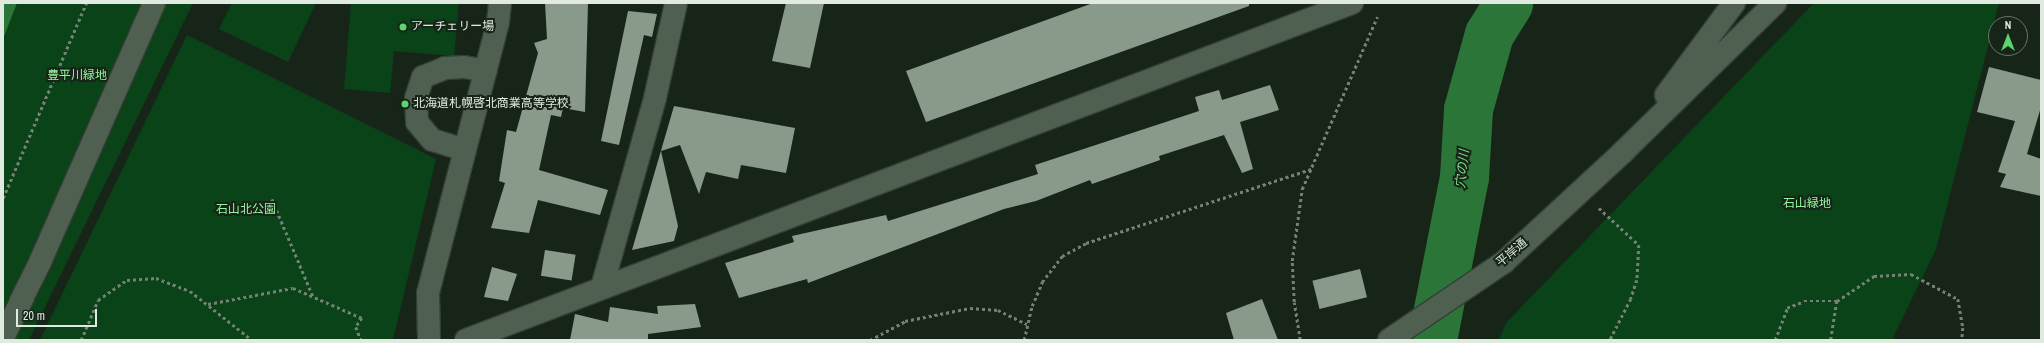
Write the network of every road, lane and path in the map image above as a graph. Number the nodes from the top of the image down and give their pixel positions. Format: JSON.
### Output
{"nodes":[{"id":1,"x":86,"y":3,"type":"edge"},
{"id":2,"x":154,"y":3,"type":"edge"},
{"id":3,"x":500,"y":3,"type":"edge"},
{"id":4,"x":676,"y":3,"type":"edge"},
{"id":5,"x":1352,"y":3,"type":"edge"},
{"id":6,"x":1734,"y":3,"type":"edge"},
{"id":7,"x":1775,"y":3,"type":"edge"},
{"id":8,"x":1377,"y":17,"type":"dead end"},
{"id":9,"x":486,"y":71,"type":"junction"},
{"id":10,"x":465,"y":150,"type":"junction"},
{"id":11,"x":1623,"y":152,"type":"junction"},
{"id":12,"x":1311,"y":169,"type":"junction"},
{"id":13,"x":1581,"y":191,"type":"junction"},
{"id":14,"x":3,"y":198,"type":"edge"},
{"id":15,"x":272,"y":199,"type":"dead end"},
{"id":16,"x":602,"y":287,"type":"junction"},
{"id":17,"x":314,"y":297,"type":"junction"},
{"id":18,"x":1837,"y":301,"type":"junction"},
{"id":19,"x":207,"y":304,"type":"junction"},
{"id":20,"x":1027,"y":324,"type":"junction"},
{"id":21,"x":3,"y":338,"type":"edge"},
{"id":22,"x":81,"y":340,"type":"edge"},
{"id":23,"x":252,"y":340,"type":"edge"},
{"id":24,"x":361,"y":340,"type":"edge"},
{"id":25,"x":429,"y":340,"type":"edge"},
{"id":26,"x":466,"y":340,"type":"edge"},
{"id":27,"x":870,"y":340,"type":"edge"},
{"id":28,"x":1024,"y":340,"type":"edge"},
{"id":29,"x":1300,"y":340,"type":"edge"},
{"id":30,"x":1389,"y":340,"type":"edge"},
{"id":31,"x":1610,"y":340,"type":"edge"},
{"id":32,"x":1775,"y":340,"type":"edge"},
{"id":33,"x":1831,"y":340,"type":"edge"},
{"id":34,"x":1962,"y":340,"type":"edge"}],
"edges":[{"from":1,"to":14,"type":"path"},
{"from":2,"to":21,"type":"street"},
{"from":3,"to":9,"type":"street"},
{"from":4,"to":16,"type":"street"},
{"from":5,"to":16,"type":"street"},
{"from":6,"to":11,"type":"street","name":"平岸通"},
{"from":7,"to":11,"type":"street","name":"平岸通"},
{"from":8,"to":12,"type":"path"},
{"from":9,"to":10,"type":"street"},
{"from":9,"to":10,"type":"street"},
{"from":10,"to":25,"type":"street"},
{"from":11,"to":13,"type":"street","name":"平岸通"},
{"from":12,"to":20,"type":"path"},
{"from":12,"to":29,"type":"path"},
{"from":13,"to":30,"type":"street","name":"平岸通"},
{"from":13,"to":31,"type":"path"},
{"from":15,"to":17,"type":"path"},
{"from":16,"to":26,"type":"street"},
{"from":17,"to":19,"type":"path"},
{"from":17,"to":24,"type":"path"},
{"from":18,"to":32,"type":"path"},
{"from":18,"to":33,"type":"path"},
{"from":18,"to":34,"type":"path"},
{"from":19,"to":22,"type":"path"},
{"from":19,"to":23,"type":"path"},
{"from":20,"to":27,"type":"path"},
{"from":20,"to":28,"type":"path"}]}
